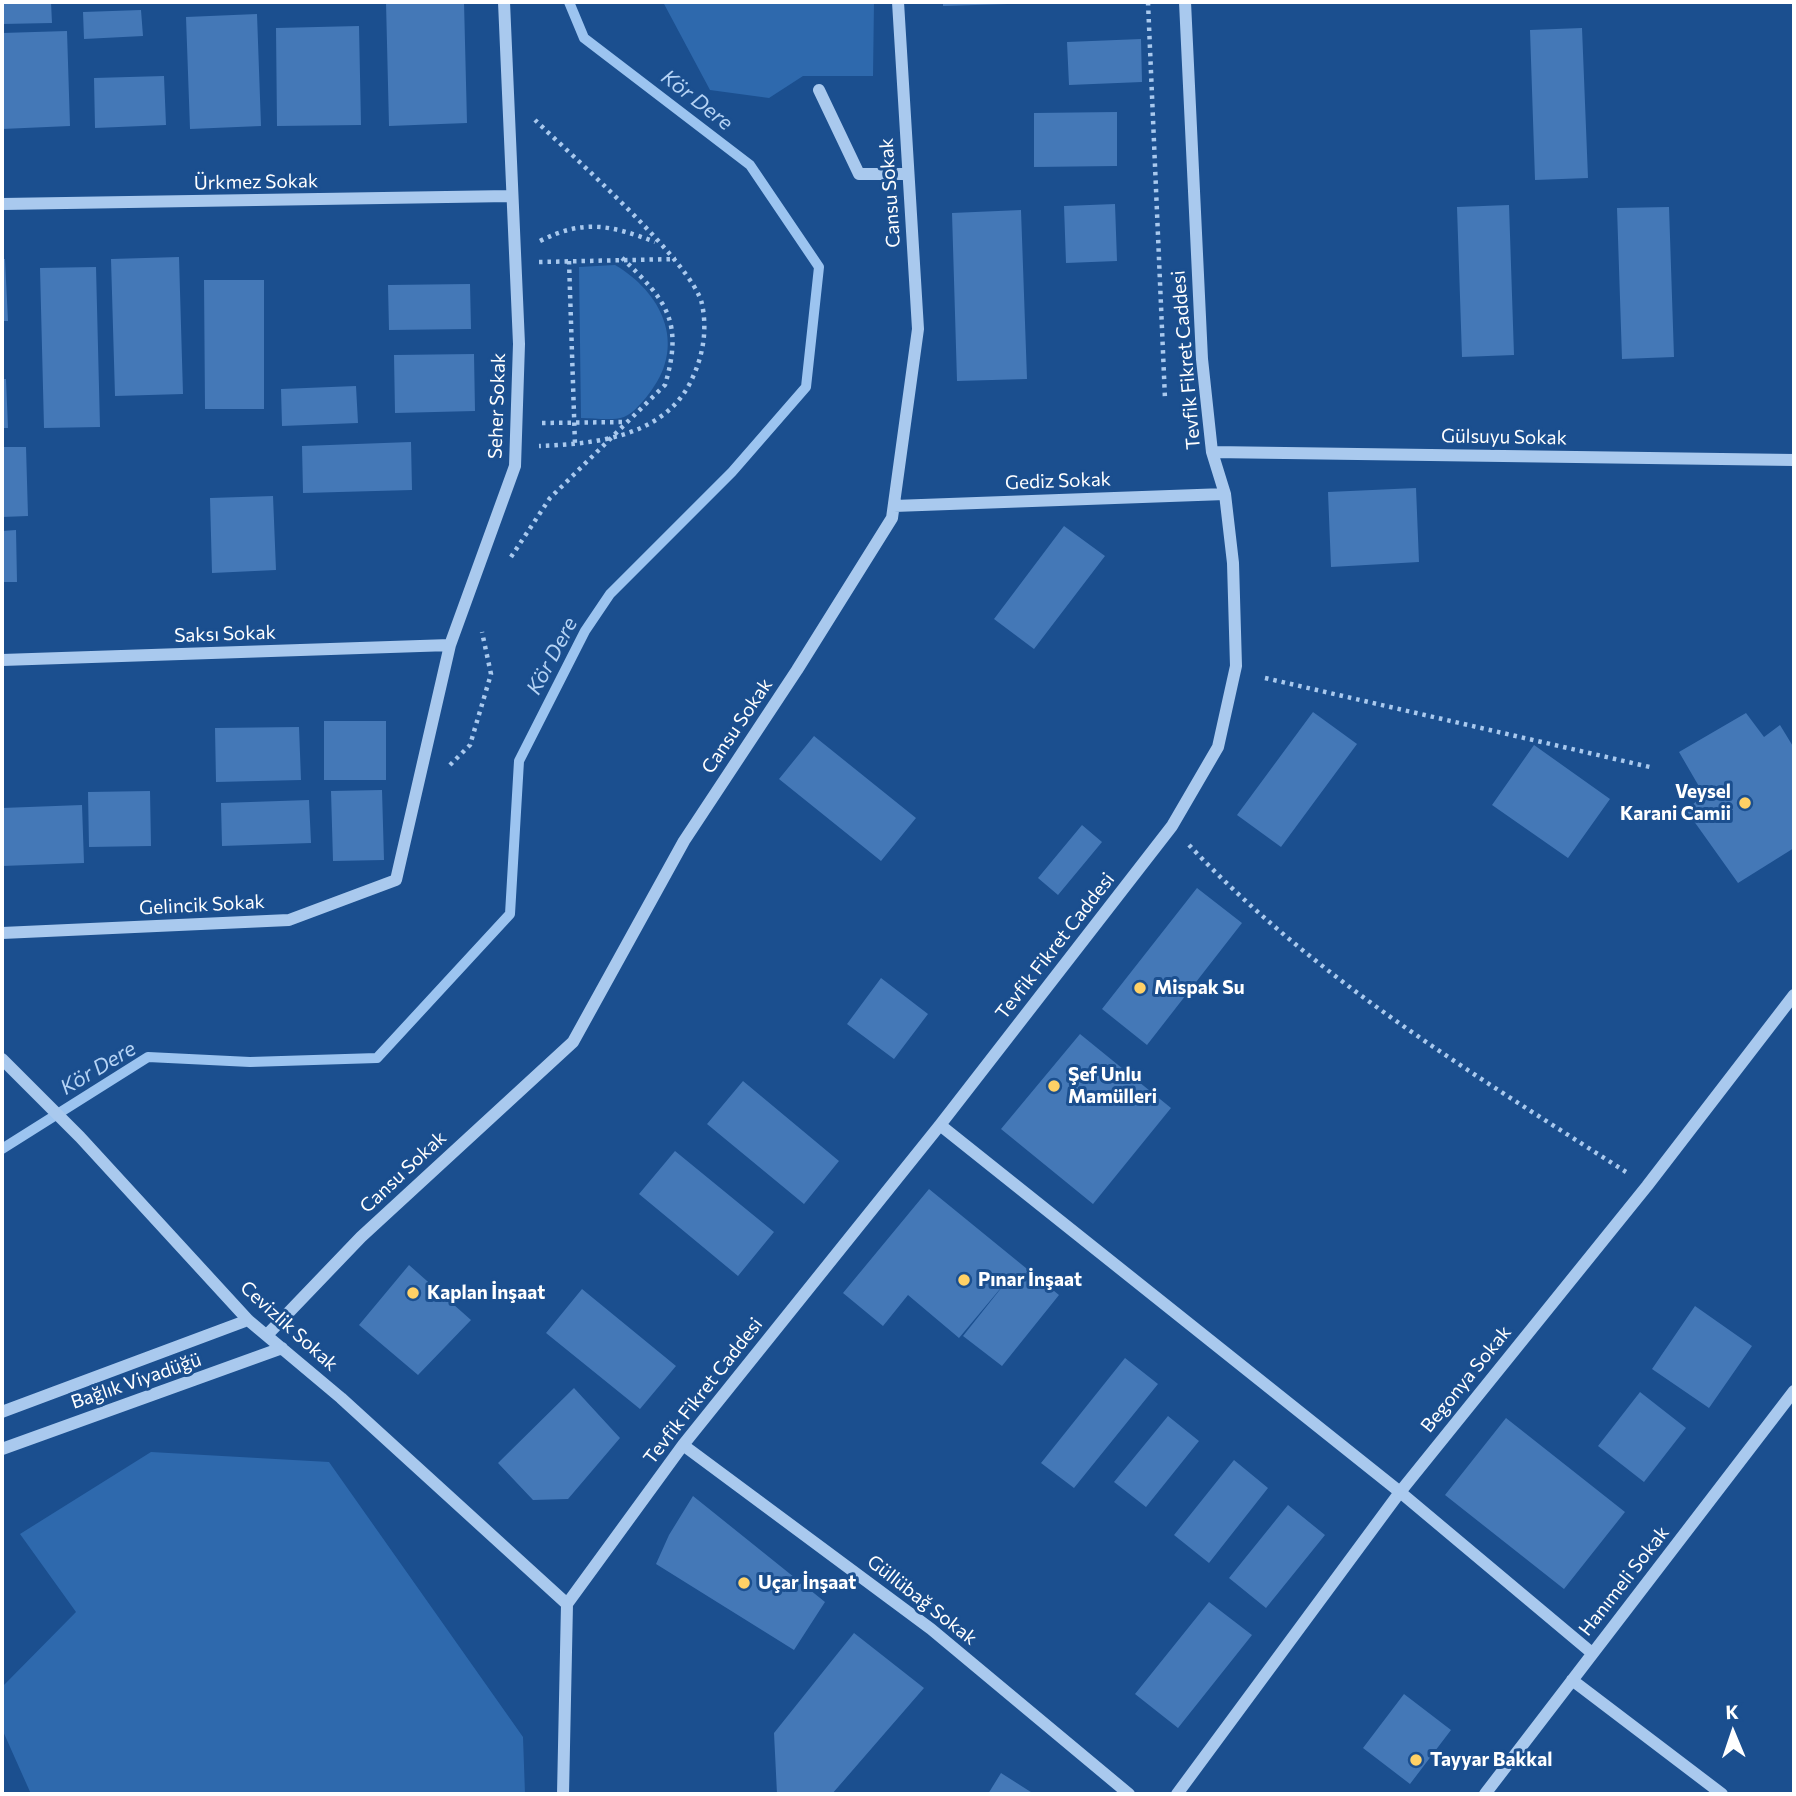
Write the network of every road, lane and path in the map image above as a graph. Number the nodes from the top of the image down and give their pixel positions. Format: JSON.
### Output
{"nodes":[{"id":1,"x":504,"y":2,"type":"edge"},
{"id":2,"x":898,"y":2,"type":"edge"},
{"id":3,"x":1148,"y":2,"type":"edge"},
{"id":4,"x":1185,"y":2,"type":"edge"},
{"id":5,"x":819,"y":90,"type":"dead end"},
{"id":6,"x":533,"y":117,"type":"dead end"},
{"id":7,"x":908,"y":174,"type":"junction"},
{"id":8,"x":510,"y":195,"type":"junction"},
{"id":9,"x":2,"y":204,"type":"edge"},
{"id":10,"x":659,"y":243,"type":"junction"},
{"id":11,"x":535,"y":244,"type":"dead end"},
{"id":12,"x":622,"y":258,"type":"junction"},
{"id":13,"x":676,"y":259,"type":"junction"},
{"id":14,"x":569,"y":261,"type":"junction"},
{"id":15,"x":535,"y":262,"type":"dead end"},
{"id":16,"x":1165,"y":399,"type":"dead end"},
{"id":17,"x":627,"y":422,"type":"junction"},
{"id":18,"x":538,"y":423,"type":"dead end"},
{"id":19,"x":574,"y":423,"type":"junction"},
{"id":20,"x":610,"y":439,"type":"junction"},
{"id":21,"x":575,"y":445,"type":"junction"},
{"id":22,"x":538,"y":446,"type":"dead end"},
{"id":23,"x":1212,"y":452,"type":"junction"},
{"id":24,"x":1794,"y":460,"type":"edge"},
{"id":25,"x":1224,"y":494,"type":"junction"},
{"id":26,"x":894,"y":506,"type":"junction"},
{"id":27,"x":505,"y":566,"type":"dead end"},
{"id":28,"x":482,"y":632,"type":"dead end"},
{"id":29,"x":450,"y":645,"type":"junction"},
{"id":30,"x":2,"y":660,"type":"edge"},
{"id":31,"x":1265,"y":678,"type":"dead end"},
{"id":32,"x":449,"y":766,"type":"dead end"},
{"id":33,"x":1654,"y":768,"type":"dead end"},
{"id":34,"x":1172,"y":826,"type":"junction"},
{"id":35,"x":396,"y":880,"type":"joint"},
{"id":36,"x":2,"y":933,"type":"edge"},
{"id":37,"x":1794,"y":995,"type":"edge"},
{"id":38,"x":2,"y":1059,"type":"edge"},
{"id":39,"x":940,"y":1125,"type":"junction"},
{"id":40,"x":1647,"y":1186,"type":"junction"},
{"id":41,"x":248,"y":1320,"type":"junction"},
{"id":42,"x":267,"y":1335,"type":"junction"},
{"id":43,"x":282,"y":1348,"type":"junction"},
{"id":44,"x":1794,"y":1391,"type":"edge"},
{"id":45,"x":2,"y":1412,"type":"edge"},
{"id":46,"x":683,"y":1445,"type":"junction"},
{"id":47,"x":2,"y":1449,"type":"edge"},
{"id":48,"x":1399,"y":1492,"type":"junction"},
{"id":49,"x":567,"y":1604,"type":"junction"},
{"id":50,"x":1592,"y":1653,"type":"junction"},
{"id":51,"x":1572,"y":1680,"type":"junction"},
{"id":52,"x":563,"y":1794,"type":"edge"},
{"id":53,"x":1129,"y":1794,"type":"edge"},
{"id":54,"x":1177,"y":1794,"type":"edge"},
{"id":55,"x":1485,"y":1794,"type":"edge"},
{"id":56,"x":1721,"y":1794,"type":"edge"}],
"edges":[{"from":1,"to":8,"type":"street","name":"Seher Sokak"},
{"from":2,"to":7,"type":"street","name":"Cansu Sokak"},
{"from":3,"to":16,"type":"path"},
{"from":4,"to":23,"type":"street","name":"Tevfik Fikret Caddesi"},
{"from":5,"to":7,"type":"street"},
{"from":6,"to":10,"type":"path"},
{"from":7,"to":26,"type":"street","name":"Cansu Sokak"},
{"from":8,"to":9,"type":"street","name":"Ürkmez Sokak"},
{"from":8,"to":29,"type":"street","name":"Seher Sokak"},
{"from":10,"to":11,"type":"path"},
{"from":10,"to":13,"type":"path"},
{"from":12,"to":13,"type":"path"},
{"from":12,"to":14,"type":"path"},
{"from":12,"to":17,"type":"path"},
{"from":13,"to":20,"type":"path"},
{"from":14,"to":15,"type":"path"},
{"from":14,"to":19,"type":"path"},
{"from":17,"to":19,"type":"path"},
{"from":17,"to":20,"type":"path"},
{"from":18,"to":19,"type":"path"},
{"from":19,"to":21,"type":"path"},
{"from":20,"to":21,"type":"path"},
{"from":20,"to":27,"type":"path"},
{"from":21,"to":22,"type":"path"},
{"from":23,"to":24,"type":"street","name":"Gülsuyu Sokak"},
{"from":23,"to":25,"type":"street","name":"Tevfik Fikret Caddesi"},
{"from":25,"to":26,"type":"street","name":"Gediz Sokak"},
{"from":25,"to":34,"type":"street","name":"Tevfik Fikret Caddesi"},
{"from":26,"to":42,"type":"street","name":"Cansu Sokak"},
{"from":28,"to":32,"type":"path"},
{"from":29,"to":30,"type":"street","name":"Saksı Sokak"},
{"from":29,"to":35,"type":"street","name":"Seher Sokak"},
{"from":31,"to":33,"type":"path"},
{"from":34,"to":39,"type":"street","name":"Tevfik Fikret Caddesi"},
{"from":34,"to":40,"type":"path"},
{"from":35,"to":36,"type":"street","name":"Gelincik Sokak"},
{"from":37,"to":40,"type":"street","name":"Begonya Sokak"},
{"from":38,"to":41,"type":"street","name":"Cevizlik Sokak"},
{"from":39,"to":46,"type":"street","name":"Tevfik Fikret Caddesi"},
{"from":39,"to":48,"type":"street"},
{"from":40,"to":48,"type":"street","name":"Begonya Sokak"},
{"from":41,"to":42,"type":"street","name":"Cevizlik Sokak"},
{"from":41,"to":45,"type":"street","name":"Bağlık Viyadüğü"},
{"from":42,"to":43,"type":"street","name":"Cevizlik Sokak"},
{"from":43,"to":47,"type":"street","name":"Bağlık Viyadüğü"},
{"from":43,"to":49,"type":"street","name":"Cevizlik Sokak"},
{"from":44,"to":50,"type":"street","name":"Hanımeli Sokak"},
{"from":46,"to":49,"type":"street","name":"Tevfik Fikret Caddesi"},
{"from":46,"to":53,"type":"street","name":"Güllübağ Sokak"},
{"from":48,"to":50,"type":"street"},
{"from":48,"to":54,"type":"street","name":"Begonya Sokak"},
{"from":49,"to":52,"type":"street"},
{"from":50,"to":51,"type":"street","name":"Hanımeli Sokak"},
{"from":51,"to":55,"type":"street","name":"Hanımeli Sokak"},
{"from":51,"to":56,"type":"street"}]}
